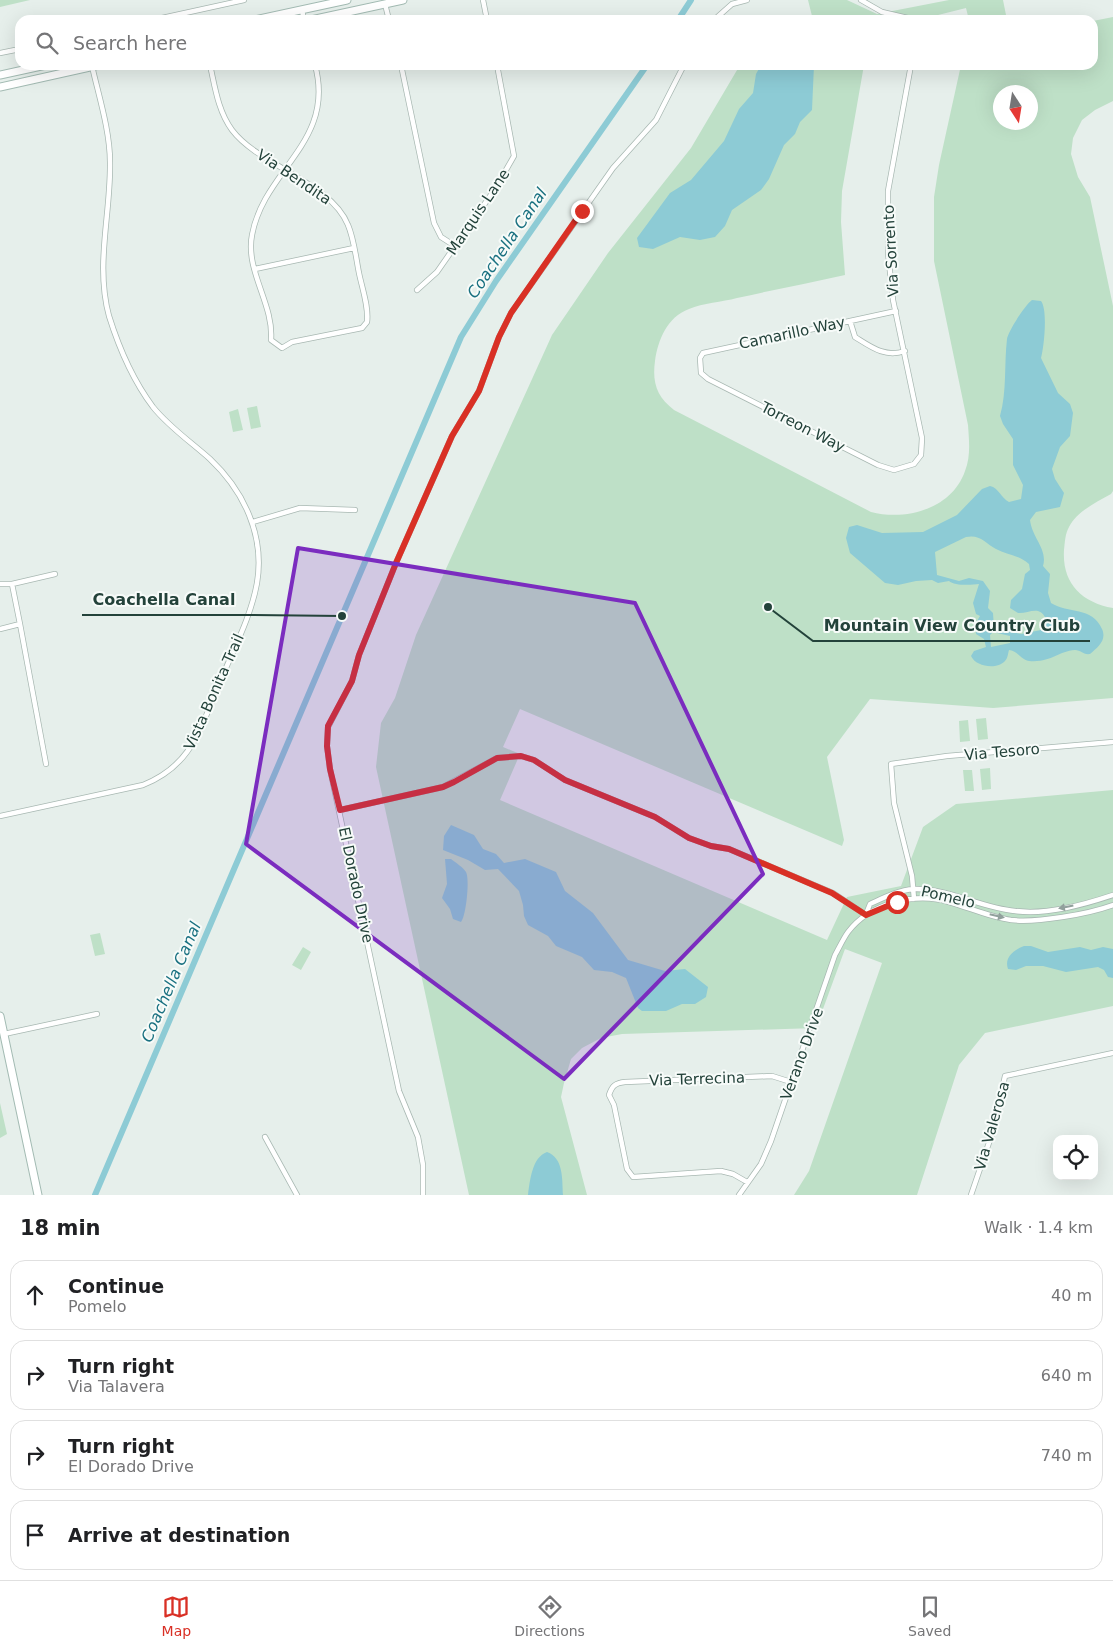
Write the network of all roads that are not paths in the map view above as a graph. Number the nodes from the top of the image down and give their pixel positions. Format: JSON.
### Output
{"nodes":[{"id":1,"x":244,"y":0,"type":"edge"},
{"id":2,"x":346,"y":0,"type":"edge"},
{"id":3,"x":403,"y":0,"type":"edge"},
{"id":4,"x":483,"y":0,"type":"edge"},
{"id":5,"x":747,"y":0,"type":"edge"},
{"id":6,"x":861,"y":0,"type":"edge"},
{"id":7,"x":384,"y":2,"type":"edge"},
{"id":8,"x":302,"y":10,"type":"junction"},
{"id":9,"x":176,"y":15,"type":"edge"},
{"id":10,"x":278,"y":15,"type":"edge"},
{"id":11,"x":303,"y":15,"type":"edge"},
{"id":12,"x":331,"y":15,"type":"edge"},
{"id":13,"x":388,"y":15,"type":"edge"},
{"id":14,"x":487,"y":15,"type":"edge"},
{"id":15,"x":720,"y":15,"type":"edge"},
{"id":16,"x":895,"y":15,"type":"edge"},
{"id":17,"x":15,"y":50,"type":"edge"},
{"id":18,"x":0,"y":54,"type":"edge"},
{"id":19,"x":23,"y":70,"type":"edge"},
{"id":20,"x":73,"y":70,"type":"edge"},
{"id":21,"x":96,"y":70,"type":"edge"},
{"id":22,"x":211,"y":70,"type":"edge"},
{"id":23,"x":316,"y":70,"type":"edge"},
{"id":24,"x":402,"y":70,"type":"edge"},
{"id":25,"x":498,"y":70,"type":"edge"},
{"id":26,"x":681,"y":70,"type":"edge"},
{"id":27,"x":910,"y":70,"type":"edge"},
{"id":28,"x":0,"y":75,"type":"edge"},
{"id":29,"x":0,"y":87,"type":"edge"},
{"id":30,"x":285,"y":170,"type":"junction"},
{"id":31,"x":455,"y":246,"type":"junction"},
{"id":32,"x":354,"y":248,"type":"junction"},
{"id":33,"x":255,"y":270,"type":"junction"},
{"id":34,"x":417,"y":290,"type":"dead end"},
{"id":35,"x":896,"y":311,"type":"junction"},
{"id":36,"x":850,"y":321,"type":"junction"},
{"id":37,"x":905,"y":351,"type":"junction"},
{"id":38,"x":700,"y":366,"type":"joint"},
{"id":39,"x":914,"y":464,"type":"joint"},
{"id":40,"x":355,"y":510,"type":"dead end"},
{"id":41,"x":253,"y":522,"type":"junction"},
{"id":42,"x":55,"y":574,"type":"dead end"},
{"id":43,"x":0,"y":584,"type":"edge"},
{"id":44,"x":12,"y":584,"type":"junction"},
{"id":45,"x":20,"y":624,"type":"junction"},
{"id":46,"x":0,"y":629,"type":"edge"},
{"id":47,"x":1113,"y":742,"type":"edge"},
{"id":48,"x":46,"y":764,"type":"dead end"},
{"id":49,"x":340,"y":810,"type":"junction"},
{"id":50,"x":0,"y":816,"type":"edge"},
{"id":51,"x":913,"y":889,"type":"junction"},
{"id":52,"x":1113,"y":895,"type":"edge"},
{"id":53,"x":914,"y":898,"type":"junction"},
{"id":54,"x":1113,"y":905,"type":"edge"},
{"id":55,"x":866,"y":915,"type":"junction"},
{"id":56,"x":97,"y":1014,"type":"dead end"},
{"id":57,"x":0,"y":1016,"type":"edge"},
{"id":58,"x":4,"y":1034,"type":"junction"},
{"id":59,"x":1113,"y":1053,"type":"edge"},
{"id":60,"x":792,"y":1082,"type":"junction"},
{"id":61,"x":265,"y":1137,"type":"dead end"},
{"id":62,"x":747,"y":1182,"type":"junction"},
{"id":63,"x":38,"y":1195,"type":"edge"},
{"id":64,"x":297,"y":1195,"type":"edge"},
{"id":65,"x":424,"y":1195,"type":"edge"},
{"id":66,"x":739,"y":1195,"type":"edge"},
{"id":67,"x":971,"y":1195,"type":"edge"}],
"edges":[{"from":1,"to":9,"type":"street"},
{"from":2,"to":8,"type":"main road"},
{"from":3,"to":7,"type":"main road"},
{"from":4,"to":14,"type":"street"},
{"from":5,"to":15,"type":"street"},
{"from":6,"to":16,"type":"street"},
{"from":7,"to":12,"type":"main road"},
{"from":7,"to":13,"type":"street"},
{"from":8,"to":10,"type":"main road"},
{"from":8,"to":11,"type":"street"},
{"from":17,"to":18,"type":"street"},
{"from":19,"to":28,"type":"main road"},
{"from":20,"to":29,"type":"main road"},
{"from":21,"to":41,"type":"street","name":"Vista Bonita Trail"},
{"from":22,"to":30,"type":"street","name":"Via Bendita"},
{"from":23,"to":30,"type":"street"},
{"from":24,"to":31,"type":"street"},
{"from":25,"to":31,"type":"street","name":"Marquis Lane"},
{"from":26,"to":49,"type":"street","name":"El Dorado Drive"},
{"from":27,"to":35,"type":"street","name":"Via Sorrento"},
{"from":30,"to":32,"type":"street","name":"Via Bendita"},
{"from":30,"to":33,"type":"street"},
{"from":31,"to":34,"type":"street","name":"Marquis Lane"},
{"from":32,"to":33,"type":"street"},
{"from":32,"to":33,"type":"street","name":"Via Bendita"},
{"from":35,"to":36,"type":"street","name":"Camarillo Way"},
{"from":35,"to":37,"type":"street","name":"Via Sorrento"},
{"from":36,"to":37,"type":"street"},
{"from":36,"to":38,"type":"street","name":"Camarillo Way"},
{"from":37,"to":39,"type":"street","name":"Via Sorrento"},
{"from":38,"to":39,"type":"street","name":"Torreon Way"},
{"from":40,"to":41,"type":"street"},
{"from":41,"to":50,"type":"street","name":"Vista Bonita Trail"},
{"from":42,"to":44,"type":"street"},
{"from":43,"to":44,"type":"street"},
{"from":44,"to":45,"type":"street"},
{"from":45,"to":46,"type":"street"},
{"from":45,"to":48,"type":"street"},
{"from":47,"to":51,"type":"street","name":"Via Tesoro"},
{"from":49,"to":55,"type":"street"},
{"from":49,"to":65,"type":"street","name":"El Dorado Drive"},
{"from":52,"to":51,"type":"street","name":"Pomelo","one_way":true},
{"from":51,"to":53,"type":"street"},
{"from":51,"to":55,"type":"street","name":"Pomelo"},
{"from":53,"to":54,"type":"street","name":"Pomelo","one_way":true},
{"from":53,"to":55,"type":"street","name":"Pomelo"},
{"from":55,"to":60,"type":"street","name":"Verano Drive"},
{"from":56,"to":58,"type":"street"},
{"from":57,"to":58,"type":"main road"},
{"from":58,"to":63,"type":"main road"},
{"from":59,"to":67,"type":"street","name":"Via Valerosa"},
{"from":60,"to":62,"type":"street","name":"Verano Drive"},
{"from":60,"to":62,"type":"street","name":"Via Terrecina"},
{"from":61,"to":64,"type":"street"},
{"from":62,"to":66,"type":"street","name":"Verano Drive"}]}
